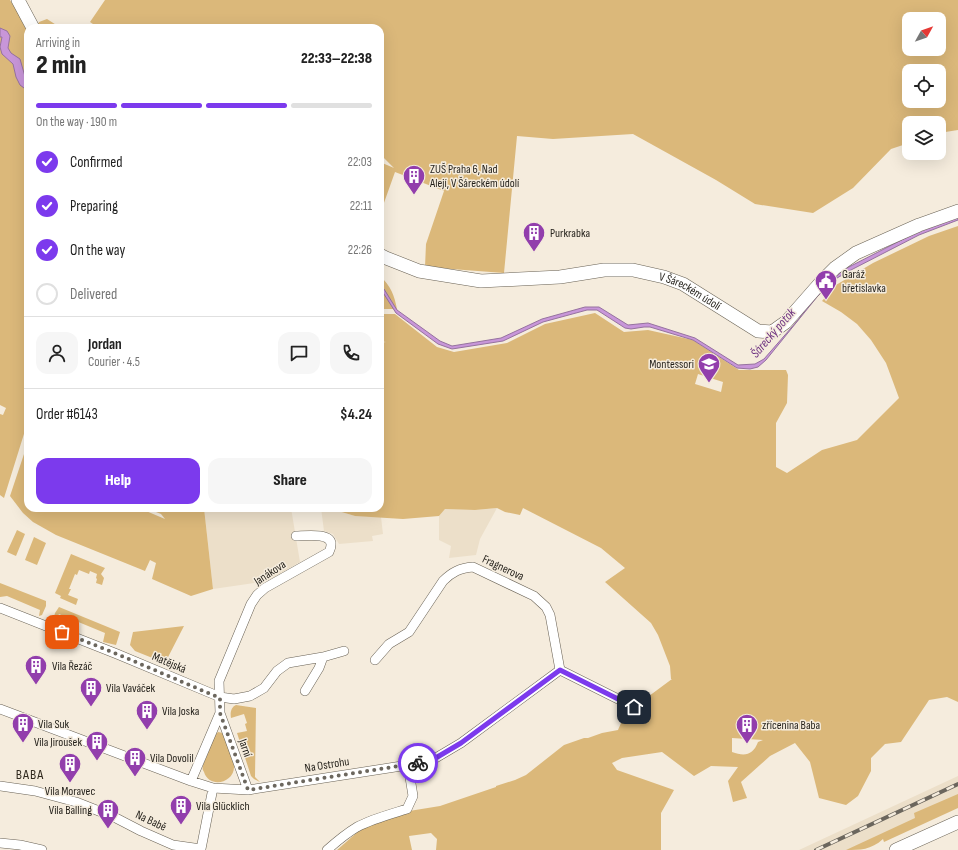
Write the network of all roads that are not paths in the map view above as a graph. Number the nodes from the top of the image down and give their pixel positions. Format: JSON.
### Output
{"nodes":[{"id":1,"x":18,"y":0,"type":"edge"},
{"id":2,"x":31,"y":24,"type":"edge"},
{"id":3,"x":958,"y":211,"type":"edge"},
{"id":4,"x":384,"y":257,"type":"edge"},
{"id":5,"x":296,"y":536,"type":"dead end"},
{"id":6,"x":0,"y":608,"type":"edge"},
{"id":7,"x":344,"y":651,"type":"dead end"},
{"id":8,"x":323,"y":657,"type":"junction"},
{"id":9,"x":375,"y":660,"type":"dead end"},
{"id":10,"x":560,"y":670,"type":"junction"},
{"id":11,"x":305,"y":691,"type":"dead end"},
{"id":12,"x":220,"y":698,"type":"junction"},
{"id":13,"x":634,"y":707,"type":"dead end"},
{"id":14,"x":0,"y":709,"type":"edge"},
{"id":15,"x":220,"y":713,"type":"junction"},
{"id":16,"x":408,"y":765,"type":"junction"},
{"id":17,"x":191,"y":782,"type":"junction"},
{"id":18,"x":0,"y":786,"type":"edge"},
{"id":19,"x":213,"y":788,"type":"junction"},
{"id":20,"x":248,"y":790,"type":"junction"},
{"id":21,"x":958,"y":822,"type":"edge"},
{"id":22,"x":0,"y":843,"type":"edge"},
{"id":23,"x":201,"y":849,"type":"edge"},
{"id":24,"x":42,"y":850,"type":"edge"},
{"id":25,"x":327,"y":850,"type":"edge"},
{"id":26,"x":896,"y":850,"type":"edge"}],
"edges":[{"from":1,"to":2,"type":"street"},
{"from":3,"to":4,"type":"street","name":"V Šáreckém údolí"},
{"from":5,"to":12,"type":"street","name":"Janákova"},
{"from":6,"to":12,"type":"street","name":"Matějská"},
{"from":7,"to":8,"type":"street","name":"Matějská"},
{"from":8,"to":11,"type":"street"},
{"from":8,"to":12,"type":"street","name":"Matějská"},
{"from":9,"to":10,"type":"street","name":"Fragnerova"},
{"from":10,"to":13,"type":"street"},
{"from":10,"to":16,"type":"street","name":"Na Ostrohu"},
{"from":12,"to":15,"type":"street","name":"Jarní"},
{"from":14,"to":17,"type":"street","name":"Na Ostrohu"},
{"from":15,"to":17,"type":"street","name":"Jarní"},
{"from":15,"to":20,"type":"street","name":"Jarní"},
{"from":16,"to":20,"type":"street","name":"Na Ostrohu"},
{"from":16,"to":25,"type":"street"},
{"from":17,"to":19,"type":"street","name":"Na Ostrohu"},
{"from":18,"to":23,"type":"street","name":"Na Babě"},
{"from":19,"to":20,"type":"street","name":"Na Ostrohu"},
{"from":19,"to":23,"type":"street"},
{"from":21,"to":26,"type":"street"},
{"from":22,"to":24,"type":"street"}]}
